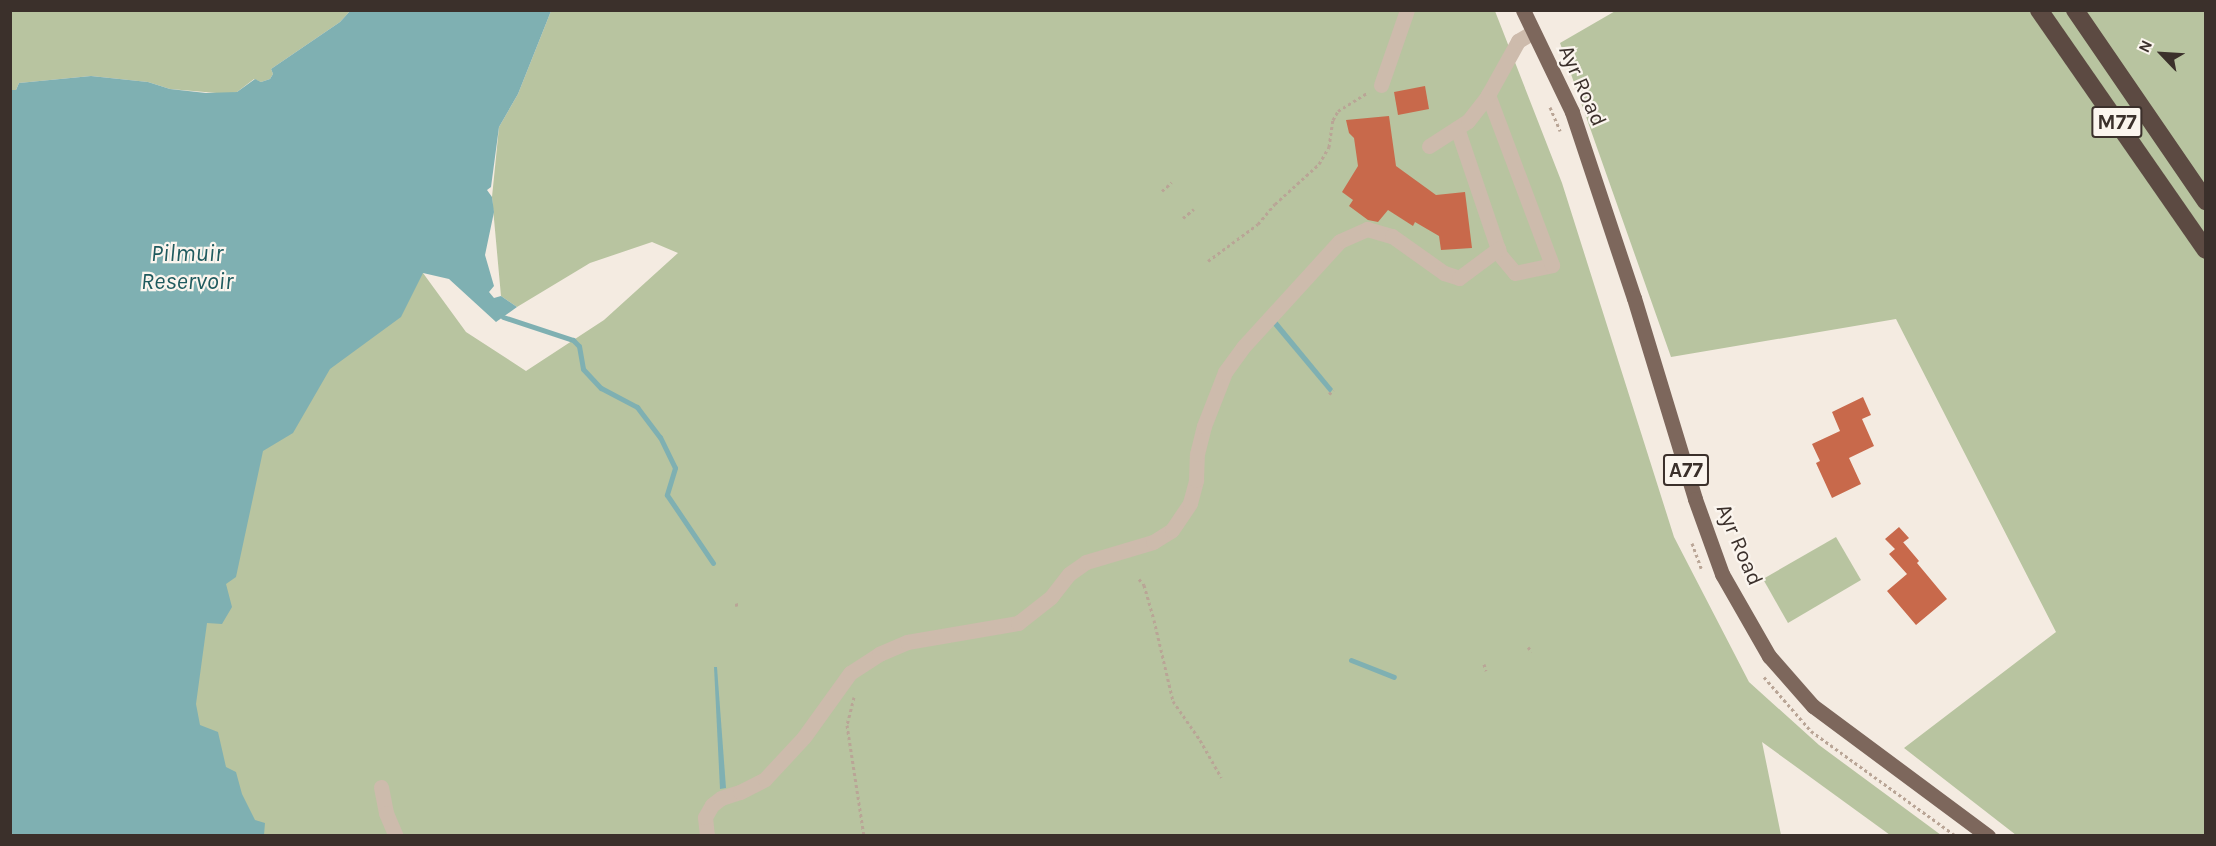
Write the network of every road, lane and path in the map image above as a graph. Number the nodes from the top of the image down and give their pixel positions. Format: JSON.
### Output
{"nodes":[{"id":1,"x":1407,"y":10,"type":"edge"},
{"id":2,"x":1523,"y":10,"type":"edge"},
{"id":3,"x":2039,"y":10,"type":"edge"},
{"id":4,"x":2075,"y":10,"type":"edge"},
{"id":5,"x":1533,"y":32,"type":"junction"},
{"id":6,"x":1377,"y":88,"type":"joint"},
{"id":7,"x":1488,"y":95,"type":"junction"},
{"id":8,"x":1457,"y":128,"type":"junction"},
{"id":9,"x":1429,"y":146,"type":"dead end"},
{"id":10,"x":1171,"y":183,"type":"dead end"},
{"id":11,"x":1163,"y":190,"type":"dead end"},
{"id":12,"x":2205,"y":201,"type":"edge"},
{"id":13,"x":1192,"y":210,"type":"dead end"},
{"id":14,"x":1184,"y":217,"type":"dead end"},
{"id":15,"x":1498,"y":249,"type":"junction"},
{"id":16,"x":2205,"y":250,"type":"edge"},
{"id":17,"x":1208,"y":261,"type":"dead end"},
{"id":18,"x":1334,"y":390,"type":"dead end"},
{"id":19,"x":1329,"y":394,"type":"dead end"},
{"id":20,"x":1139,"y":579,"type":"dead end"},
{"id":21,"x":1528,"y":647,"type":"dead end"},
{"id":22,"x":1532,"y":652,"type":"dead end"},
{"id":23,"x":1484,"y":664,"type":"dead end"},
{"id":24,"x":858,"y":669,"type":"junction"},
{"id":25,"x":1486,"y":671,"type":"dead end"},
{"id":26,"x":1221,"y":777,"type":"dead end"},
{"id":27,"x":381,"y":787,"type":"dead end"},
{"id":28,"x":396,"y":836,"type":"edge"},
{"id":29,"x":707,"y":836,"type":"edge"},
{"id":30,"x":864,"y":836,"type":"edge"},
{"id":31,"x":1988,"y":836,"type":"edge"}],
"edges":[{"from":1,"to":6,"type":"lane"},
{"from":2,"to":5,"type":"main road","name":"Ayr Road","number":"A77"},
{"from":3,"to":16,"type":"highway","number":"M77"},
{"from":4,"to":12,"type":"highway","number":"M77"},
{"from":5,"to":7,"type":"lane"},
{"from":5,"to":31,"type":"main road","name":"Ayr Road","number":"A77"},
{"from":6,"to":17,"type":"path"},
{"from":7,"to":8,"type":"lane"},
{"from":7,"to":15,"type":"lane"},
{"from":8,"to":9,"type":"lane"},
{"from":8,"to":15,"type":"lane"},
{"from":10,"to":11,"type":"path"},
{"from":13,"to":14,"type":"path"},
{"from":15,"to":24,"type":"lane"},
{"from":18,"to":19,"type":"path"},
{"from":20,"to":26,"type":"path"},
{"from":21,"to":22,"type":"path"},
{"from":23,"to":25,"type":"path"},
{"from":24,"to":29,"type":"lane"},
{"from":24,"to":30,"type":"path"},
{"from":27,"to":28,"type":"lane"}]}
